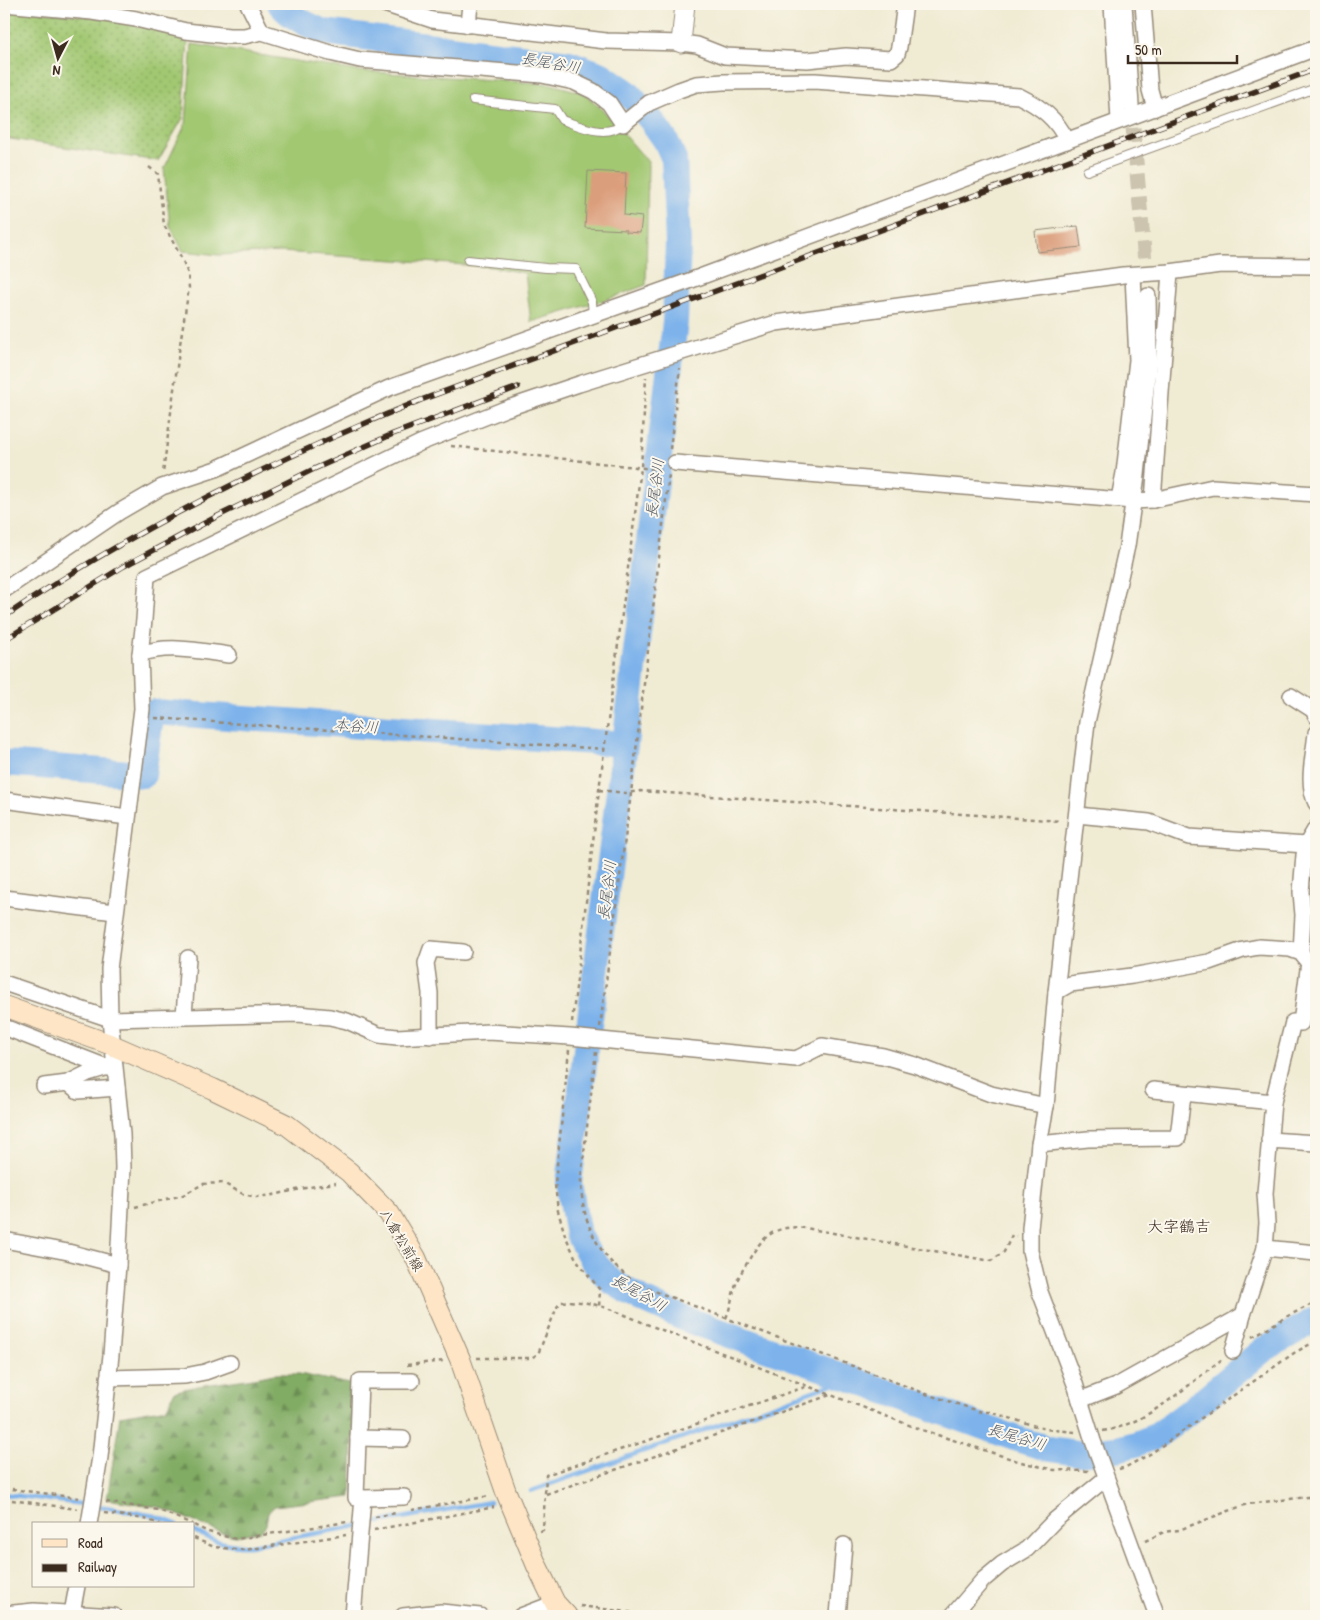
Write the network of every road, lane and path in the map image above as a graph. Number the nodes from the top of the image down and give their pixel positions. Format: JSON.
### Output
{"nodes":[{"id":1,"x":4,"y":4,"type":"edge"},
{"id":2,"x":248,"y":4,"type":"edge"},
{"id":3,"x":384,"y":4,"type":"edge"},
{"id":4,"x":470,"y":4,"type":"edge"},
{"id":5,"x":685,"y":4,"type":"edge"},
{"id":6,"x":905,"y":4,"type":"edge"},
{"id":7,"x":1112,"y":4,"type":"edge"},
{"id":8,"x":1124,"y":4,"type":"edge"},
{"id":9,"x":1143,"y":4,"type":"edge"},
{"id":10,"x":468,"y":25,"type":"junction"},
{"id":11,"x":262,"y":32,"type":"junction"},
{"id":12,"x":681,"y":43,"type":"junction"},
{"id":13,"x":1316,"y":48,"type":"edge"},
{"id":14,"x":1316,"y":88,"type":"edge"},
{"id":15,"x":474,"y":100,"type":"dead end"},
{"id":16,"x":1131,"y":104,"type":"tunnel mouth"},
{"id":17,"x":1155,"y":108,"type":"junction"},
{"id":18,"x":1119,"y":120,"type":"junction"},
{"id":19,"x":626,"y":122,"type":"junction"},
{"id":20,"x":1067,"y":141,"type":"junction"},
{"id":21,"x":149,"y":167,"type":"dead end"},
{"id":22,"x":1087,"y":171,"type":"dead end"},
{"id":23,"x":468,"y":260,"type":"dead end"},
{"id":24,"x":1316,"y":266,"type":"edge"},
{"id":25,"x":1170,"y":272,"type":"junction"},
{"id":26,"x":1133,"y":275,"type":"junction"},
{"id":27,"x":1148,"y":296,"type":"tunnel mouth"},
{"id":28,"x":593,"y":316,"type":"junction"},
{"id":29,"x":648,"y":362,"type":"junction"},
{"id":30,"x":449,"y":446,"type":"dead end"},
{"id":31,"x":670,"y":467,"type":"joint"},
{"id":32,"x":642,"y":468,"type":"junction"},
{"id":33,"x":162,"y":487,"type":"junction"},
{"id":34,"x":1316,"y":494,"type":"edge"},
{"id":35,"x":1126,"y":500,"type":"junction"},
{"id":36,"x":1153,"y":500,"type":"junction"},
{"id":37,"x":4,"y":590,"type":"edge"},
{"id":38,"x":140,"y":654,"type":"junction"},
{"id":39,"x":229,"y":655,"type":"dead end"},
{"id":40,"x":1291,"y":696,"type":"dead end"},
{"id":41,"x":141,"y":716,"type":"junction"},
{"id":42,"x":1316,"y":716,"type":"edge"},
{"id":43,"x":1316,"y":733,"type":"edge"},
{"id":44,"x":605,"y":749,"type":"junction"},
{"id":45,"x":599,"y":790,"type":"junction"},
{"id":46,"x":4,"y":800,"type":"edge"},
{"id":47,"x":1316,"y":804,"type":"edge"},
{"id":48,"x":128,"y":817,"type":"junction"},
{"id":49,"x":1077,"y":819,"type":"junction"},
{"id":50,"x":1316,"y":828,"type":"edge"},
{"id":51,"x":1309,"y":852,"type":"edge"},
{"id":52,"x":4,"y":898,"type":"edge"},
{"id":53,"x":115,"y":912,"type":"junction"},
{"id":54,"x":463,"y":952,"type":"dead end"},
{"id":55,"x":188,"y":958,"type":"dead end"},
{"id":56,"x":1311,"y":966,"type":"edge"},
{"id":57,"x":4,"y":982,"type":"edge"},
{"id":58,"x":1056,"y":992,"type":"junction"},
{"id":59,"x":4,"y":1006,"type":"edge"},
{"id":60,"x":184,"y":1016,"type":"junction"},
{"id":61,"x":110,"y":1019,"type":"junction"},
{"id":62,"x":4,"y":1027,"type":"edge"},
{"id":63,"x":430,"y":1036,"type":"junction"},
{"id":64,"x":573,"y":1037,"type":"junction"},
{"id":65,"x":112,"y":1045,"type":"junction"},
{"id":66,"x":111,"y":1068,"type":"junction"},
{"id":67,"x":68,"y":1083,"type":"junction"},
{"id":68,"x":44,"y":1086,"type":"dead end"},
{"id":69,"x":116,"y":1088,"type":"junction"},
{"id":70,"x":1153,"y":1090,"type":"dead end"},
{"id":71,"x":1183,"y":1094,"type":"junction"},
{"id":72,"x":1273,"y":1102,"type":"junction"},
{"id":73,"x":1046,"y":1106,"type":"junction"},
{"id":74,"x":1269,"y":1140,"type":"junction"},
{"id":75,"x":1316,"y":1143,"type":"edge"},
{"id":76,"x":1039,"y":1144,"type":"junction"},
{"id":77,"x":357,"y":1181,"type":"junction"},
{"id":78,"x":121,"y":1210,"type":"junction"},
{"id":79,"x":1030,"y":1238,"type":"junction"},
{"id":80,"x":4,"y":1240,"type":"edge"},
{"id":81,"x":1266,"y":1248,"type":"junction"},
{"id":82,"x":1316,"y":1253,"type":"edge"},
{"id":83,"x":118,"y":1265,"type":"junction"},
{"id":84,"x":599,"y":1307,"type":"junction"},
{"id":85,"x":1243,"y":1314,"type":"junction"},
{"id":86,"x":726,"y":1318,"type":"dead end"},
{"id":87,"x":1233,"y":1350,"type":"dead end"},
{"id":88,"x":460,"y":1359,"type":"junction"},
{"id":89,"x":230,"y":1363,"type":"dead end"},
{"id":90,"x":406,"y":1365,"type":"dead end"},
{"id":91,"x":108,"y":1378,"type":"junction"},
{"id":92,"x":412,"y":1381,"type":"dead end"},
{"id":93,"x":811,"y":1386,"type":"junction"},
{"id":94,"x":824,"y":1392,"type":"dead end"},
{"id":95,"x":830,"y":1394,"type":"dead end"},
{"id":96,"x":1080,"y":1400,"type":"junction"},
{"id":97,"x":358,"y":1438,"type":"junction"},
{"id":98,"x":403,"y":1439,"type":"dead end"},
{"id":99,"x":1104,"y":1472,"type":"junction"},
{"id":100,"x":546,"y":1493,"type":"junction"},
{"id":101,"x":1316,"y":1496,"type":"edge"},
{"id":102,"x":404,"y":1497,"type":"dead end"},
{"id":103,"x":362,"y":1498,"type":"junction"},
{"id":104,"x":92,"y":1512,"type":"edge"},
{"id":105,"x":525,"y":1539,"type":"junction"},
{"id":106,"x":844,"y":1545,"type":"dead end"},
{"id":107,"x":1132,"y":1548,"type":"junction"},
{"id":108,"x":77,"y":1588,"type":"edge"},
{"id":109,"x":561,"y":1609,"type":"edge"},
{"id":110,"x":72,"y":1613,"type":"junction"},
{"id":111,"x":4,"y":1614,"type":"edge"},
{"id":112,"x":441,"y":1614,"type":"edge"},
{"id":113,"x":98,"y":1616,"type":"edge"},
{"id":114,"x":114,"y":1616,"type":"edge"},
{"id":115,"x":353,"y":1616,"type":"edge"},
{"id":116,"x":403,"y":1616,"type":"edge"},
{"id":117,"x":480,"y":1616,"type":"edge"},
{"id":118,"x":521,"y":1616,"type":"edge"},
{"id":119,"x":658,"y":1616,"type":"edge"},
{"id":120,"x":838,"y":1616,"type":"edge"},
{"id":121,"x":952,"y":1616,"type":"edge"},
{"id":122,"x":1157,"y":1616,"type":"edge"}],
"edges":[{"from":1,"to":11,"type":"street"},
{"from":2,"to":11,"type":"street"},
{"from":3,"to":10,"type":"street"},
{"from":4,"to":10,"type":"street"},
{"from":5,"to":12,"type":"street"},
{"from":6,"to":12,"type":"street"},
{"from":7,"to":18,"type":"street"},
{"from":8,"to":16,"type":"street"},
{"from":9,"to":17,"type":"street"},
{"from":10,"to":12,"type":"street"},
{"from":11,"to":19,"type":"street"},
{"from":13,"to":17,"type":"street"},
{"from":14,"to":22,"type":"lane"},
{"from":15,"to":19,"type":"lane"},
{"from":17,"to":18,"type":"street"},
{"from":18,"to":20,"type":"street"},
{"from":19,"to":20,"type":"street"},
{"from":20,"to":28,"type":"street"},
{"from":21,"to":33,"type":"path"},
{"from":23,"to":28,"type":"lane"},
{"from":24,"to":25,"type":"street"},
{"from":25,"to":26,"type":"street"},
{"from":25,"to":36,"type":"street"},
{"from":26,"to":29,"type":"street"},
{"from":26,"to":35,"type":"street"},
{"from":27,"to":35,"type":"street"},
{"from":28,"to":33,"type":"street"},
{"from":29,"to":32,"type":"path"},
{"from":29,"to":38,"type":"street"},
{"from":30,"to":32,"type":"path"},
{"from":31,"to":32,"type":"path"},
{"from":31,"to":35,"type":"street"},
{"from":32,"to":44,"type":"path"},
{"from":33,"to":37,"type":"street"},
{"from":34,"to":36,"type":"street"},
{"from":35,"to":36,"type":"street"},
{"from":35,"to":49,"type":"street"},
{"from":38,"to":39,"type":"street"},
{"from":38,"to":41,"type":"street"},
{"from":40,"to":42,"type":"street"},
{"from":41,"to":44,"type":"path"},
{"from":41,"to":48,"type":"street"},
{"from":43,"to":47,"type":"street"},
{"from":44,"to":45,"type":"path"},
{"from":45,"to":49,"type":"path"},
{"from":45,"to":64,"type":"path"},
{"from":46,"to":48,"type":"street"},
{"from":48,"to":53,"type":"street"},
{"from":49,"to":51,"type":"street"},
{"from":49,"to":58,"type":"street"},
{"from":50,"to":51,"type":"street"},
{"from":51,"to":56,"type":"street"},
{"from":52,"to":53,"type":"street"},
{"from":53,"to":61,"type":"street"},
{"from":54,"to":63,"type":"street"},
{"from":55,"to":60,"type":"street"},
{"from":56,"to":58,"type":"street"},
{"from":56,"to":72,"type":"street"},
{"from":57,"to":61,"type":"street"},
{"from":58,"to":73,"type":"street"},
{"from":59,"to":65,"type":"main road","name":"八倉松前線"},
{"from":60,"to":61,"type":"street"},
{"from":60,"to":63,"type":"street"},
{"from":61,"to":65,"type":"street"},
{"from":62,"to":66,"type":"street"},
{"from":63,"to":64,"type":"street"},
{"from":64,"to":73,"type":"street"},
{"from":64,"to":84,"type":"path"},
{"from":65,"to":66,"type":"street"},
{"from":65,"to":77,"type":"main road","name":"八倉松前線"},
{"from":66,"to":67,"type":"street"},
{"from":66,"to":69,"type":"street"},
{"from":67,"to":68,"type":"street"},
{"from":67,"to":69,"type":"street"},
{"from":69,"to":78,"type":"street"},
{"from":70,"to":71,"type":"street"},
{"from":71,"to":72,"type":"street"},
{"from":71,"to":76,"type":"street"},
{"from":72,"to":74,"type":"street"},
{"from":73,"to":76,"type":"street"},
{"from":74,"to":75,"type":"street"},
{"from":74,"to":81,"type":"street"},
{"from":76,"to":79,"type":"street"},
{"from":77,"to":78,"type":"path"},
{"from":77,"to":88,"type":"main road","name":"八倉松前線"},
{"from":78,"to":83,"type":"street"},
{"from":79,"to":86,"type":"path"},
{"from":79,"to":96,"type":"street"},
{"from":80,"to":83,"type":"street"},
{"from":81,"to":82,"type":"street"},
{"from":81,"to":85,"type":"street"},
{"from":83,"to":91,"type":"street"},
{"from":84,"to":88,"type":"path"},
{"from":84,"to":93,"type":"path"},
{"from":85,"to":87,"type":"street"},
{"from":85,"to":96,"type":"street"},
{"from":88,"to":90,"type":"path"},
{"from":88,"to":105,"type":"main road","name":"八倉松前線"},
{"from":89,"to":91,"type":"street"},
{"from":91,"to":104,"type":"street"},
{"from":92,"to":97,"type":"street"},
{"from":93,"to":94,"type":"path"},
{"from":93,"to":100,"type":"path"},
{"from":95,"to":100,"type":"path"},
{"from":96,"to":99,"type":"street"},
{"from":97,"to":98,"type":"street"},
{"from":97,"to":103,"type":"street"},
{"from":99,"to":107,"type":"street"},
{"from":99,"to":121,"type":"street"},
{"from":100,"to":105,"type":"path"},
{"from":101,"to":107,"type":"path"},
{"from":102,"to":103,"type":"street"},
{"from":103,"to":115,"type":"street"},
{"from":105,"to":109,"type":"main road","name":"八倉松前線"},
{"from":106,"to":120,"type":"street"},
{"from":107,"to":122,"type":"street"},
{"from":108,"to":110,"type":"street"},
{"from":109,"to":118,"type":"street"},
{"from":109,"to":119,"type":"path"},
{"from":110,"to":111,"type":"street"},
{"from":110,"to":113,"type":"street"},
{"from":112,"to":116,"type":"street"},
{"from":112,"to":117,"type":"street"},
{"from":113,"to":114,"type":"street"}]}
